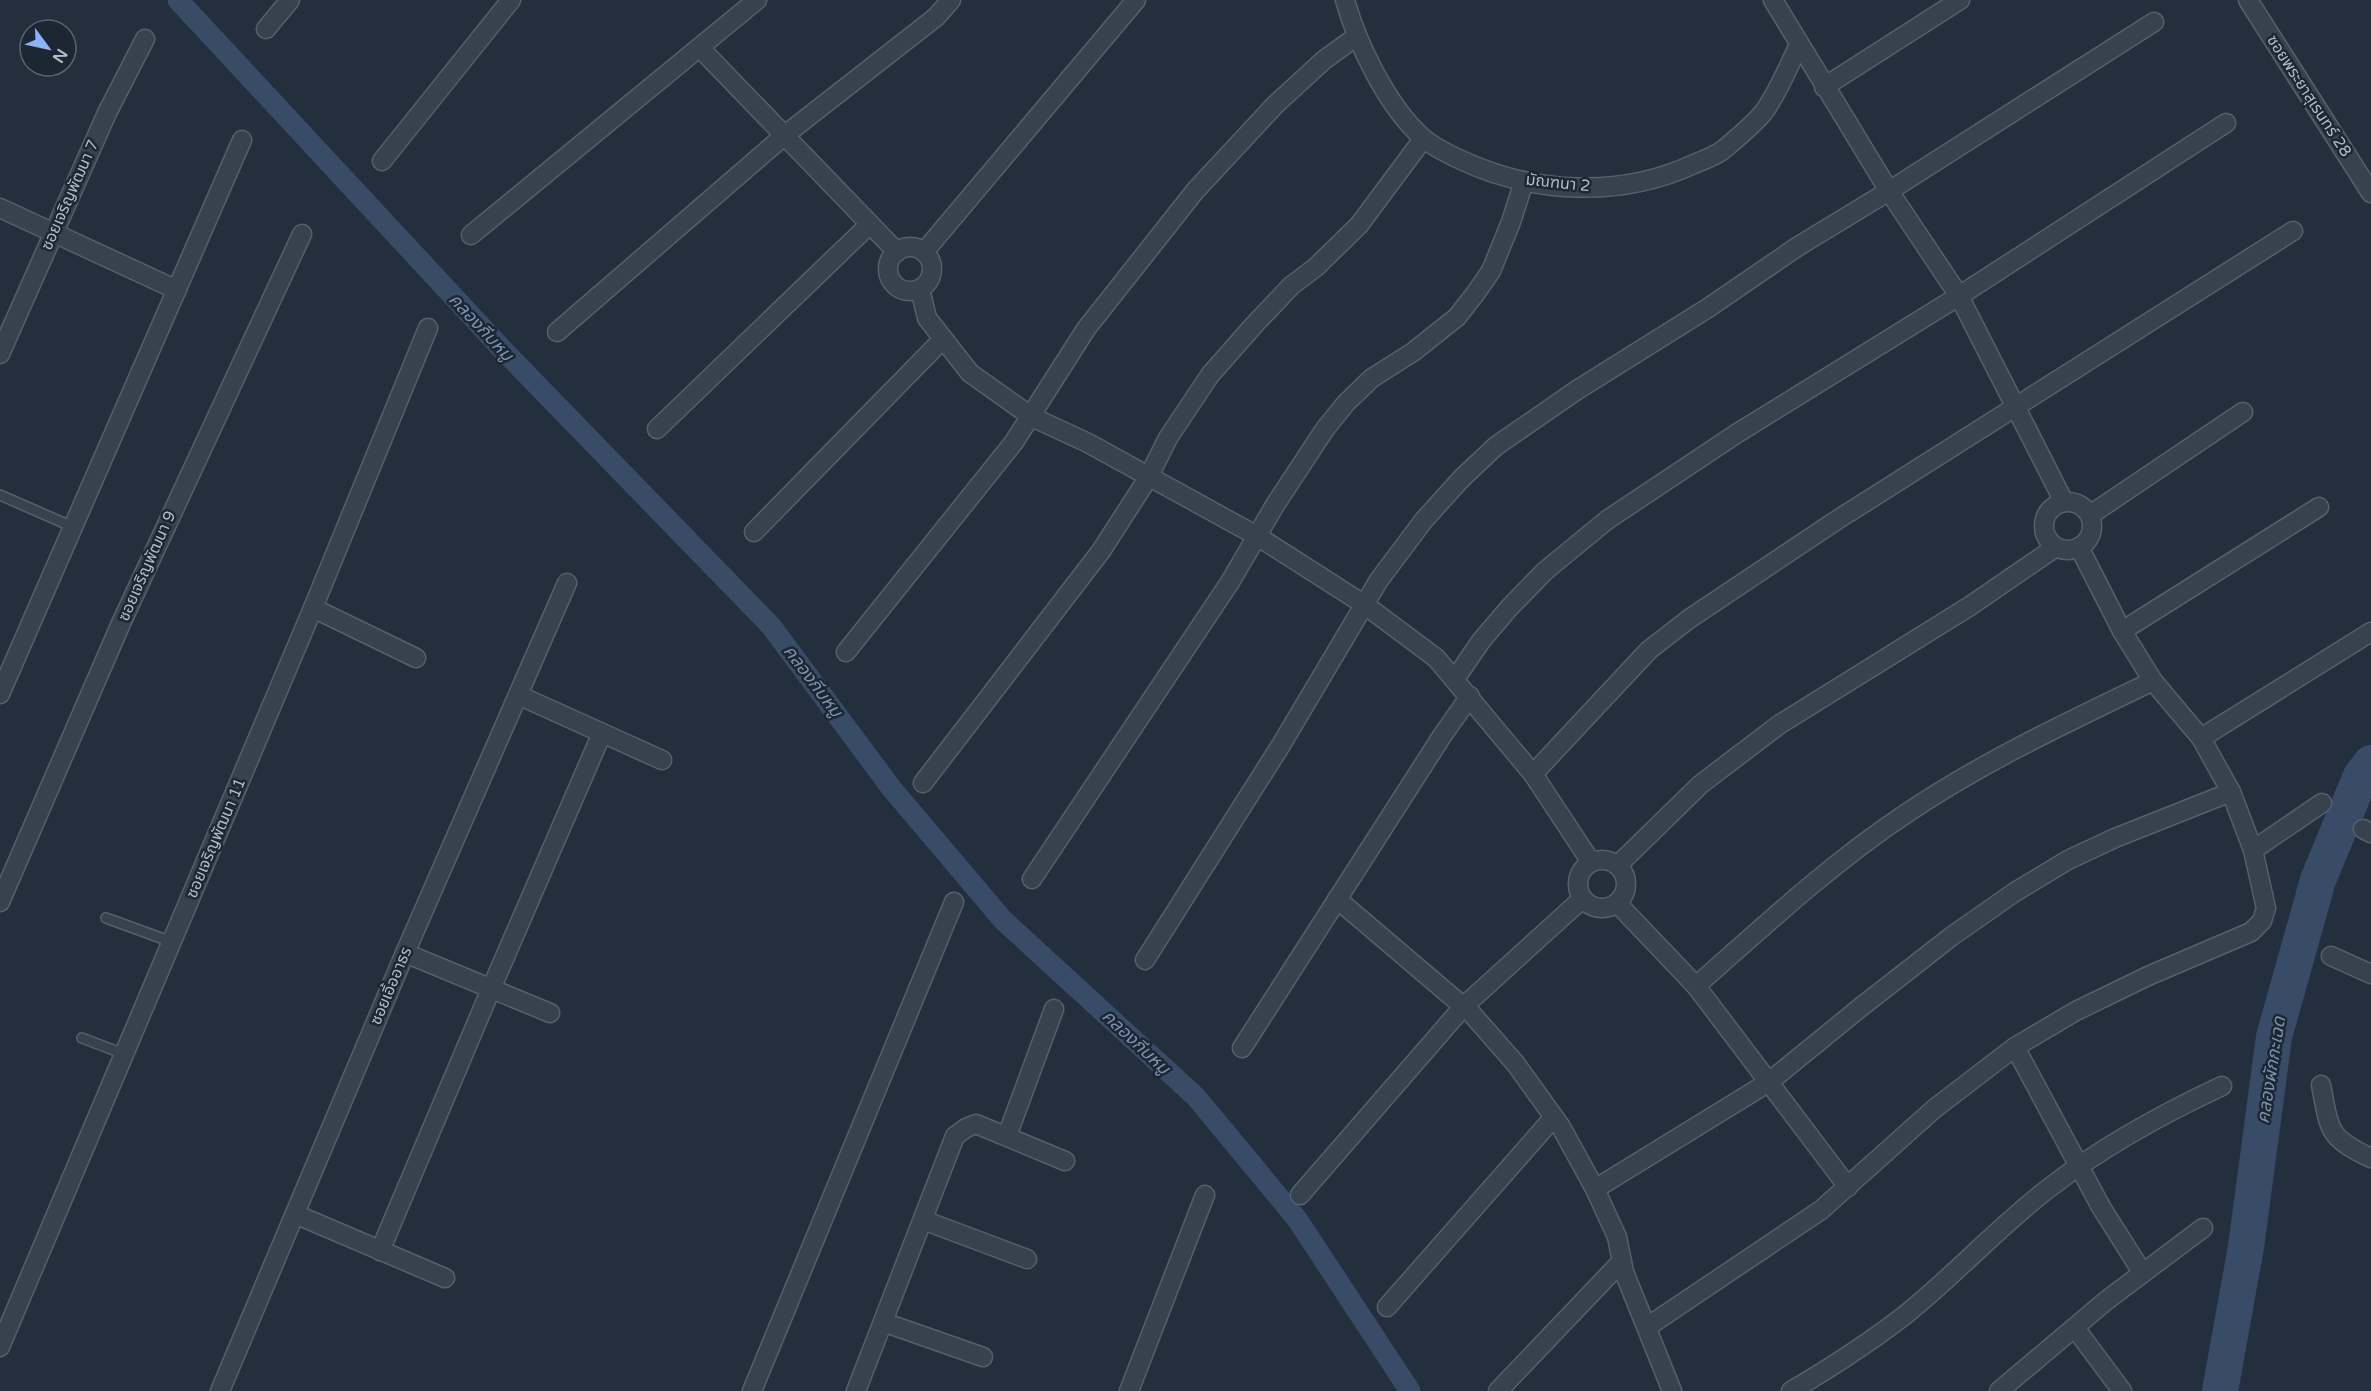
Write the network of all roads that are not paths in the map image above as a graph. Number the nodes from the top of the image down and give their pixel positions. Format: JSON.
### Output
{"nodes":[{"id":1,"x":290,"y":0,"type":"edge"},
{"id":2,"x":511,"y":0,"type":"edge"},
{"id":3,"x":757,"y":0,"type":"edge"},
{"id":4,"x":951,"y":0,"type":"edge"},
{"id":5,"x":1136,"y":0,"type":"edge"},
{"id":6,"x":1345,"y":0,"type":"edge"},
{"id":7,"x":1773,"y":0,"type":"edge"},
{"id":8,"x":1960,"y":0,"type":"edge"},
{"id":9,"x":2248,"y":0,"type":"edge"},
{"id":10,"x":2154,"y":22,"type":"dead end"},
{"id":11,"x":266,"y":29,"type":"dead end"},
{"id":12,"x":1357,"y":36,"type":"junction"},
{"id":13,"x":145,"y":39,"type":"dead end"},
{"id":14,"x":1799,"y":45,"type":"junction"},
{"id":15,"x":700,"y":48,"type":"junction"},
{"id":16,"x":1824,"y":87,"type":"junction"},
{"id":17,"x":2226,"y":123,"type":"dead end"},
{"id":18,"x":785,"y":135,"type":"junction"},
{"id":19,"x":1423,"y":139,"type":"junction"},
{"id":20,"x":242,"y":140,"type":"dead end"},
{"id":21,"x":382,"y":161,"type":"dead end"},
{"id":22,"x":1524,"y":181,"type":"junction"},
{"id":23,"x":1889,"y":191,"type":"junction"},
{"id":24,"x":2371,"y":193,"type":"edge"},
{"id":25,"x":0,"y":208,"type":"edge"},
{"id":26,"x":870,"y":224,"type":"junction"},
{"id":27,"x":2294,"y":231,"type":"dead end"},
{"id":28,"x":53,"y":233,"type":"junction"},
{"id":29,"x":302,"y":234,"type":"dead end"},
{"id":30,"x":471,"y":235,"type":"dead end"},
{"id":31,"x":897,"y":252,"type":"junction"},
{"id":32,"x":924,"y":252,"type":"junction"},
{"id":33,"x":177,"y":290,"type":"junction"},
{"id":34,"x":920,"y":290,"type":"junction"},
{"id":35,"x":1959,"y":296,"type":"junction"},
{"id":36,"x":428,"y":328,"type":"dead end"},
{"id":37,"x":557,"y":332,"type":"dead end"},
{"id":38,"x":943,"y":339,"type":"junction"},
{"id":39,"x":0,"y":354,"type":"edge"},
{"id":40,"x":2016,"y":407,"type":"junction"},
{"id":41,"x":2243,"y":412,"type":"dead end"},
{"id":42,"x":1032,"y":417,"type":"junction"},
{"id":43,"x":657,"y":429,"type":"dead end"},
{"id":44,"x":1149,"y":478,"type":"junction"},
{"id":45,"x":0,"y":495,"type":"edge"},
{"id":46,"x":2064,"y":502,"type":"junction"},
{"id":47,"x":2319,"y":507,"type":"dead end"},
{"id":48,"x":2090,"y":515,"type":"junction"},
{"id":49,"x":73,"y":527,"type":"junction"},
{"id":50,"x":754,"y":532,"type":"dead end"},
{"id":51,"x":1257,"y":536,"type":"junction"},
{"id":52,"x":2056,"y":547,"type":"junction"},
{"id":53,"x":2079,"y":547,"type":"junction"},
{"id":54,"x":567,"y":584,"type":"dead end"},
{"id":55,"x":1365,"y":605,"type":"junction"},
{"id":56,"x":313,"y":608,"type":"junction"},
{"id":57,"x":2122,"y":631,"type":"junction"},
{"id":58,"x":2371,"y":632,"type":"edge"},
{"id":59,"x":846,"y":652,"type":"dead end"},
{"id":60,"x":416,"y":658,"type":"dead end"},
{"id":61,"x":1455,"y":679,"type":"junction"},
{"id":62,"x":2153,"y":681,"type":"junction"},
{"id":63,"x":0,"y":694,"type":"edge"},
{"id":64,"x":518,"y":696,"type":"junction"},
{"id":65,"x":1470,"y":696,"type":"junction"},
{"id":66,"x":602,"y":733,"type":"junction"},
{"id":67,"x":2201,"y":738,"type":"junction"},
{"id":68,"x":662,"y":760,"type":"dead end"},
{"id":69,"x":1533,"y":774,"type":"junction"},
{"id":70,"x":923,"y":783,"type":"dead end"},
{"id":71,"x":2231,"y":792,"type":"junction"},
{"id":72,"x":2322,"y":804,"type":"dead end"},
{"id":73,"x":2253,"y":850,"type":"junction"},
{"id":74,"x":1591,"y":862,"type":"junction"},
{"id":75,"x":1618,"y":865,"type":"junction"},
{"id":76,"x":1032,"y":879,"type":"dead end"},
{"id":77,"x":1582,"y":898,"type":"junction"},
{"id":78,"x":1337,"y":899,"type":"junction"},
{"id":79,"x":0,"y":902,"type":"edge"},
{"id":80,"x":954,"y":902,"type":"dead end"},
{"id":81,"x":1617,"y":903,"type":"junction"},
{"id":82,"x":106,"y":918,"type":"dead end"},
{"id":83,"x":172,"y":942,"type":"junction"},
{"id":84,"x":405,"y":952,"type":"junction"},
{"id":85,"x":2331,"y":956,"type":"dead end"},
{"id":86,"x":1145,"y":960,"type":"dead end"},
{"id":87,"x":2371,"y":974,"type":"edge"},
{"id":88,"x":1696,"y":986,"type":"junction"},
{"id":89,"x":491,"y":988,"type":"junction"},
{"id":90,"x":1463,"y":1006,"type":"junction"},
{"id":91,"x":1054,"y":1009,"type":"dead end"},
{"id":92,"x":550,"y":1013,"type":"dead end"},
{"id":93,"x":82,"y":1038,"type":"dead end"},
{"id":94,"x":2015,"y":1047,"type":"junction"},
{"id":95,"x":1242,"y":1048,"type":"dead end"},
{"id":96,"x":124,"y":1054,"type":"junction"},
{"id":97,"x":1769,"y":1082,"type":"junction"},
{"id":98,"x":2321,"y":1085,"type":"dead end"},
{"id":99,"x":2223,"y":1086,"type":"dead end"},
{"id":100,"x":1554,"y":1117,"type":"junction"},
{"id":101,"x":1007,"y":1136,"type":"junction"},
{"id":102,"x":2371,"y":1158,"type":"edge"},
{"id":103,"x":1065,"y":1161,"type":"dead end"},
{"id":104,"x":2080,"y":1166,"type":"junction"},
{"id":105,"x":1848,"y":1187,"type":"junction"},
{"id":106,"x":1595,"y":1189,"type":"junction"},
{"id":107,"x":1205,"y":1195,"type":"dead end"},
{"id":108,"x":1300,"y":1195,"type":"dead end"},
{"id":109,"x":295,"y":1215,"type":"junction"},
{"id":110,"x":923,"y":1220,"type":"junction"},
{"id":111,"x":2203,"y":1228,"type":"dead end"},
{"id":112,"x":380,"y":1251,"type":"junction"},
{"id":113,"x":1027,"y":1259,"type":"dead end"},
{"id":114,"x":1622,"y":1261,"type":"junction"},
{"id":115,"x":2142,"y":1272,"type":"junction"},
{"id":116,"x":445,"y":1278,"type":"dead end"},
{"id":117,"x":1387,"y":1307,"type":"dead end"},
{"id":118,"x":883,"y":1322,"type":"junction"},
{"id":119,"x":1647,"y":1328,"type":"junction"},
{"id":120,"x":2075,"y":1328,"type":"junction"},
{"id":121,"x":0,"y":1347,"type":"edge"},
{"id":122,"x":983,"y":1357,"type":"dead end"},
{"id":123,"x":220,"y":1391,"type":"edge"},
{"id":124,"x":752,"y":1391,"type":"edge"},
{"id":125,"x":856,"y":1391,"type":"edge"},
{"id":126,"x":1129,"y":1391,"type":"edge"},
{"id":127,"x":1498,"y":1391,"type":"edge"},
{"id":128,"x":1671,"y":1391,"type":"edge"},
{"id":129,"x":1791,"y":1391,"type":"edge"},
{"id":130,"x":1999,"y":1391,"type":"edge"},
{"id":131,"x":2122,"y":1391,"type":"edge"}],
"edges":[{"from":1,"to":11,"type":"street"},
{"from":2,"to":21,"type":"street"},
{"from":3,"to":15,"type":"street"},
{"from":4,"to":18,"type":"street"},
{"from":5,"to":32,"type":"street"},
{"from":6,"to":12,"type":"street","name":"มัณฑนา 2"},
{"from":7,"to":14,"type":"street"},
{"from":8,"to":16,"type":"street"},
{"from":9,"to":24,"type":"street","name":"ซอยพระยาสุเรนทร์ 28"},
{"from":10,"to":23,"type":"street"},
{"from":12,"to":19,"type":"street","name":"มัณฑนา 2"},
{"from":12,"to":42,"type":"street"},
{"from":13,"to":28,"type":"street","name":"ซอยเจริญพัฒนา 7"},
{"from":14,"to":16,"type":"street"},
{"from":14,"to":22,"type":"street","name":"มัณฑนา 2"},
{"from":15,"to":18,"type":"street"},
{"from":15,"to":30,"type":"street"},
{"from":16,"to":23,"type":"street"},
{"from":17,"to":35,"type":"street"},
{"from":18,"to":26,"type":"street"},
{"from":18,"to":37,"type":"street"},
{"from":19,"to":22,"type":"street","name":"มัณฑนา 2"},
{"from":19,"to":44,"type":"street"},
{"from":20,"to":33,"type":"street"},
{"from":22,"to":51,"type":"street"},
{"from":23,"to":35,"type":"street"},
{"from":23,"to":55,"type":"street"},
{"from":25,"to":28,"type":"street"},
{"from":26,"to":31,"type":"street"},
{"from":26,"to":43,"type":"street"},
{"from":27,"to":40,"type":"street"},
{"from":28,"to":33,"type":"street"},
{"from":28,"to":39,"type":"street","name":"ซอยเจริญพัฒนา 7"},
{"from":29,"to":79,"type":"street","name":"ซอยเจริญพัฒนา 9"},
{"from":31,"to":32,"type":"street"},
{"from":31,"to":34,"type":"street"},
{"from":32,"to":34,"type":"street"},
{"from":33,"to":49,"type":"street"},
{"from":34,"to":38,"type":"street"},
{"from":35,"to":40,"type":"street"},
{"from":35,"to":61,"type":"street"},
{"from":36,"to":56,"type":"street","name":"ซอยเจริญพัฒนา 11"},
{"from":38,"to":42,"type":"street"},
{"from":38,"to":50,"type":"street"},
{"from":40,"to":46,"type":"street"},
{"from":40,"to":69,"type":"street"},
{"from":41,"to":48,"type":"street"},
{"from":42,"to":44,"type":"street"},
{"from":42,"to":59,"type":"street"},
{"from":44,"to":51,"type":"street"},
{"from":44,"to":70,"type":"street"},
{"from":45,"to":49,"type":"lane"},
{"from":46,"to":48,"type":"street"},
{"from":46,"to":52,"type":"street"},
{"from":47,"to":57,"type":"street"},
{"from":48,"to":53,"type":"street"},
{"from":49,"to":63,"type":"street"},
{"from":51,"to":55,"type":"street"},
{"from":51,"to":76,"type":"street"},
{"from":52,"to":53,"type":"street"},
{"from":52,"to":75,"type":"street"},
{"from":53,"to":57,"type":"street"},
{"from":54,"to":64,"type":"street","name":"ซอยเอิ้ออาธร"},
{"from":55,"to":61,"type":"street"},
{"from":55,"to":86,"type":"street"},
{"from":56,"to":60,"type":"street"},
{"from":56,"to":83,"type":"street","name":"ซอยเจริญพัฒนา 11"},
{"from":57,"to":62,"type":"street"},
{"from":58,"to":67,"type":"street"},
{"from":61,"to":65,"type":"street"},
{"from":62,"to":67,"type":"street"},
{"from":62,"to":88,"type":"street"},
{"from":64,"to":66,"type":"street"},
{"from":64,"to":84,"type":"street","name":"ซอยเอิ้ออาธร"},
{"from":65,"to":69,"type":"street"},
{"from":65,"to":78,"type":"street"},
{"from":66,"to":68,"type":"street"},
{"from":66,"to":89,"type":"street"},
{"from":67,"to":71,"type":"street"},
{"from":69,"to":74,"type":"street"},
{"from":71,"to":73,"type":"street"},
{"from":71,"to":97,"type":"street"},
{"from":72,"to":73,"type":"street"},
{"from":73,"to":94,"type":"street"},
{"from":74,"to":75,"type":"street"},
{"from":74,"to":77,"type":"street"},
{"from":75,"to":81,"type":"street"},
{"from":77,"to":81,"type":"street"},
{"from":77,"to":90,"type":"street"},
{"from":78,"to":90,"type":"street"},
{"from":78,"to":95,"type":"street"},
{"from":80,"to":124,"type":"street"},
{"from":81,"to":88,"type":"street"},
{"from":82,"to":83,"type":"lane"},
{"from":83,"to":96,"type":"street","name":"ซอยเจริญพัฒนา 11"},
{"from":84,"to":89,"type":"street"},
{"from":84,"to":109,"type":"street","name":"ซอยเอิ้ออาธร"},
{"from":85,"to":87,"type":"street"},
{"from":88,"to":97,"type":"street"},
{"from":89,"to":92,"type":"street"},
{"from":89,"to":112,"type":"street"},
{"from":90,"to":100,"type":"street"},
{"from":90,"to":108,"type":"street"},
{"from":91,"to":101,"type":"street"},
{"from":93,"to":96,"type":"lane"},
{"from":94,"to":104,"type":"street"},
{"from":94,"to":105,"type":"street"},
{"from":96,"to":121,"type":"street","name":"ซอยเจริญพัฒนา 11"},
{"from":97,"to":105,"type":"street"},
{"from":97,"to":106,"type":"street"},
{"from":98,"to":102,"type":"street"},
{"from":99,"to":104,"type":"street"},
{"from":100,"to":106,"type":"street"},
{"from":100,"to":117,"type":"street"},
{"from":101,"to":103,"type":"street"},
{"from":101,"to":110,"type":"street"},
{"from":104,"to":115,"type":"street"},
{"from":104,"to":129,"type":"street"},
{"from":105,"to":119,"type":"street"},
{"from":106,"to":114,"type":"street"},
{"from":107,"to":126,"type":"street"},
{"from":109,"to":112,"type":"street"},
{"from":109,"to":123,"type":"street","name":"ซอยเอิ้ออาธร"},
{"from":110,"to":113,"type":"street"},
{"from":110,"to":118,"type":"street"},
{"from":111,"to":115,"type":"street"},
{"from":112,"to":116,"type":"street"},
{"from":114,"to":119,"type":"street"},
{"from":114,"to":127,"type":"street"},
{"from":115,"to":120,"type":"street"},
{"from":118,"to":122,"type":"street"},
{"from":118,"to":125,"type":"street"},
{"from":119,"to":128,"type":"street"},
{"from":120,"to":130,"type":"street"},
{"from":120,"to":131,"type":"street"}]}
